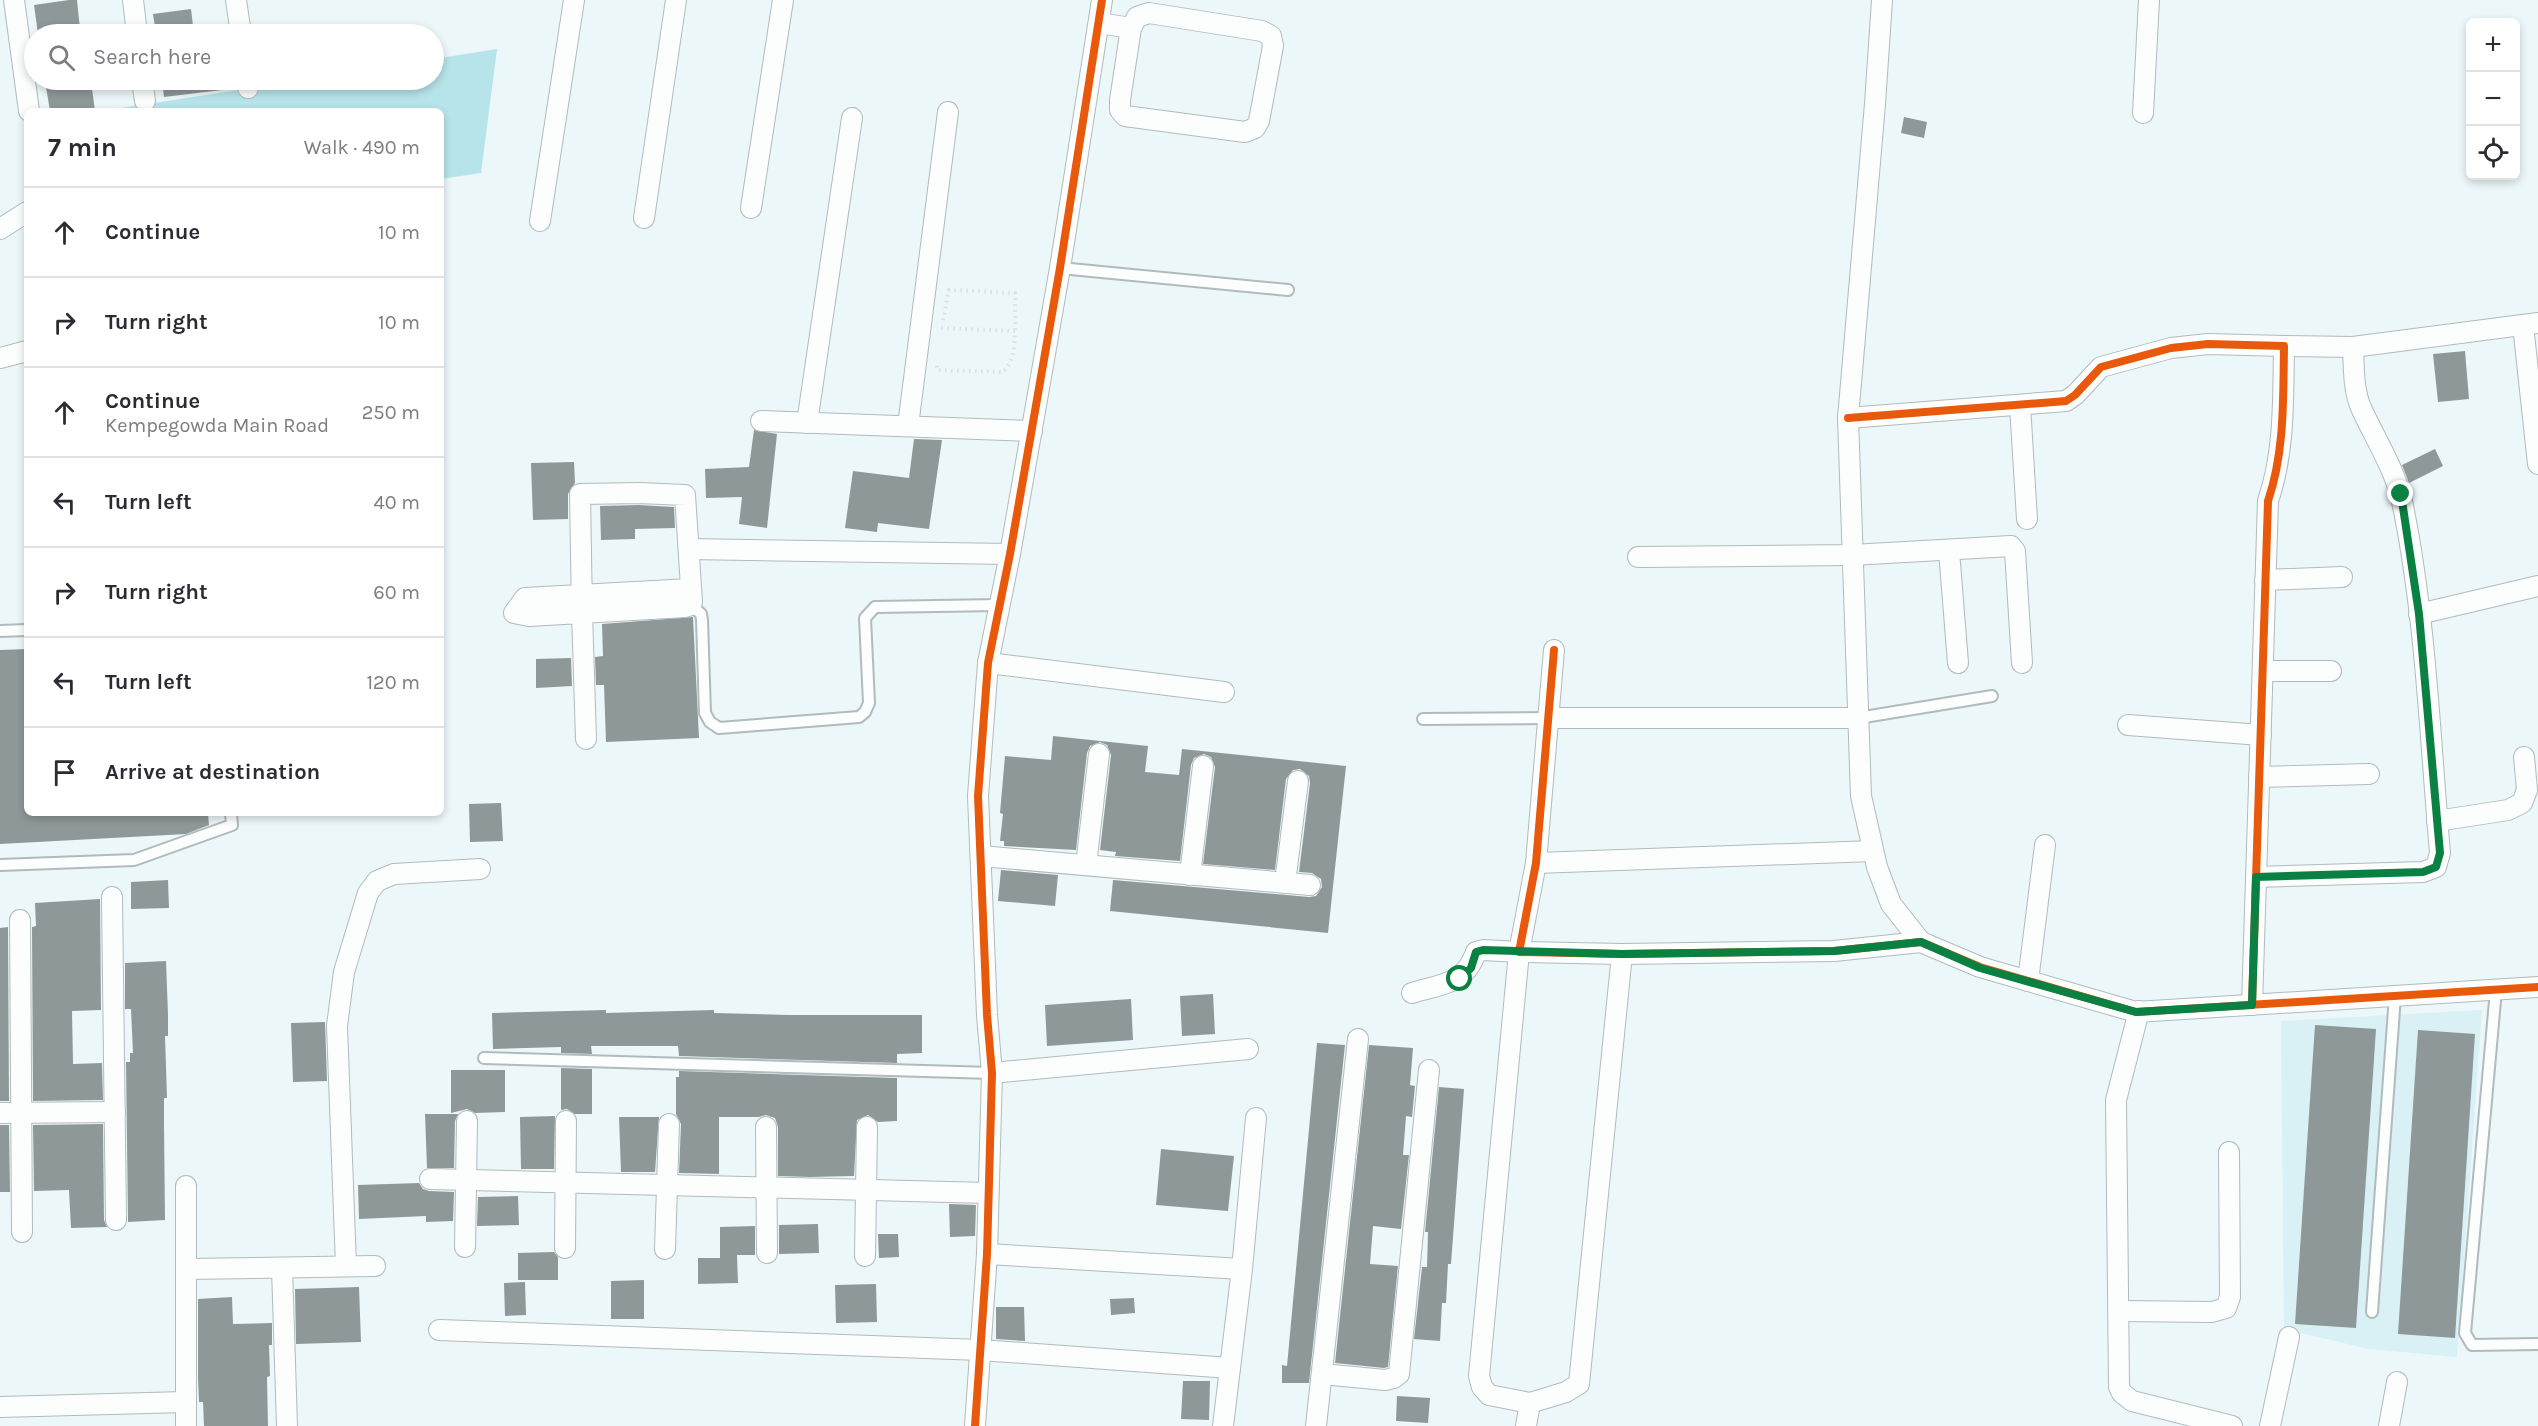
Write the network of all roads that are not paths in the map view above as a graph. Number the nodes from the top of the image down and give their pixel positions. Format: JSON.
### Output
{"nodes":[{"id":1,"x":14,"y":0,"type":"edge"},
{"id":2,"x":133,"y":0,"type":"edge"},
{"id":3,"x":236,"y":0,"type":"edge"},
{"id":4,"x":574,"y":0,"type":"edge"},
{"id":5,"x":676,"y":0,"type":"edge"},
{"id":6,"x":783,"y":0,"type":"edge"},
{"id":7,"x":1102,"y":0,"type":"edge"},
{"id":8,"x":1882,"y":0,"type":"edge"},
{"id":9,"x":2149,"y":0,"type":"edge"},
{"id":10,"x":1099,"y":23,"type":"junction"},
{"id":11,"x":136,"y":24,"type":"edge"},
{"id":12,"x":240,"y":24,"type":"edge"},
{"id":13,"x":1131,"y":28,"type":"junction"},
{"id":14,"x":24,"y":74,"type":"edge"},
{"id":15,"x":26,"y":90,"type":"edge"},
{"id":16,"x":143,"y":90,"type":"edge"},
{"id":17,"x":145,"y":101,"type":"dead end"},
{"id":18,"x":29,"y":108,"type":"edge"},
{"id":19,"x":948,"y":112,"type":"dead end"},
{"id":20,"x":2143,"y":112,"type":"dead end"},
{"id":21,"x":852,"y":118,"type":"dead end"},
{"id":22,"x":751,"y":208,"type":"dead end"},
{"id":23,"x":24,"y":214,"type":"edge"},
{"id":24,"x":644,"y":218,"type":"dead end"},
{"id":25,"x":540,"y":221,"type":"dead end"},
{"id":26,"x":0,"y":229,"type":"edge"},
{"id":27,"x":1060,"y":268,"type":"junction"},
{"id":28,"x":1288,"y":290,"type":"dead end"},
{"id":29,"x":2530,"y":324,"type":"edge"},
{"id":30,"x":2284,"y":346,"type":"junction"},
{"id":31,"x":2353,"y":347,"type":"junction"},
{"id":32,"x":24,"y":352,"type":"edge"},
{"id":33,"x":0,"y":358,"type":"edge"},
{"id":34,"x":2020,"y":405,"type":"junction"},
{"id":35,"x":1848,"y":418,"type":"junction"},
{"id":36,"x":761,"y":421,"type":"dead end"},
{"id":37,"x":807,"y":423,"type":"junction"},
{"id":38,"x":908,"y":426,"type":"junction"},
{"id":39,"x":1032,"y":431,"type":"junction"},
{"id":40,"x":2538,"y":464,"type":"edge"},
{"id":41,"x":2027,"y":519,"type":"dead end"},
{"id":42,"x":689,"y":549,"type":"junction"},
{"id":43,"x":1950,"y":551,"type":"junction"},
{"id":44,"x":1010,"y":554,"type":"junction"},
{"id":45,"x":1852,"y":555,"type":"junction"},
{"id":46,"x":1638,"y":557,"type":"dead end"},
{"id":47,"x":2342,"y":577,"type":"dead end"},
{"id":48,"x":2265,"y":580,"type":"junction"},
{"id":49,"x":2538,"y":586,"type":"edge"},
{"id":50,"x":581,"y":594,"type":"junction"},
{"id":51,"x":691,"y":597,"type":"junction"},
{"id":52,"x":999,"y":605,"type":"junction"},
{"id":53,"x":582,"y":613,"type":"junction"},
{"id":54,"x":2419,"y":614,"type":"junction"},
{"id":55,"x":24,"y":630,"type":"edge"},
{"id":56,"x":0,"y":631,"type":"edge"},
{"id":57,"x":1554,"y":650,"type":"dead end"},
{"id":58,"x":988,"y":663,"type":"junction"},
{"id":59,"x":1958,"y":663,"type":"dead end"},
{"id":60,"x":2022,"y":663,"type":"dead end"},
{"id":61,"x":2263,"y":671,"type":"junction"},
{"id":62,"x":2331,"y":671,"type":"dead end"},
{"id":63,"x":1224,"y":692,"type":"dead end"},
{"id":64,"x":1992,"y":696,"type":"dead end"},
{"id":65,"x":1548,"y":718,"type":"junction"},
{"id":66,"x":1858,"y":718,"type":"junction"},
{"id":67,"x":1423,"y":719,"type":"dead end"},
{"id":68,"x":2128,"y":725,"type":"dead end"},
{"id":69,"x":2261,"y":735,"type":"junction"},
{"id":70,"x":586,"y":739,"type":"dead end"},
{"id":71,"x":1100,"y":754,"type":"dead end"},
{"id":72,"x":2524,"y":757,"type":"dead end"},
{"id":73,"x":1203,"y":766,"type":"dead end"},
{"id":74,"x":2369,"y":774,"type":"dead end"},
{"id":75,"x":2259,"y":777,"type":"junction"},
{"id":76,"x":1298,"y":781,"type":"dead end"},
{"id":77,"x":231,"y":816,"type":"edge"},
{"id":78,"x":2438,"y":821,"type":"junction"},
{"id":79,"x":2045,"y":844,"type":"dead end"},
{"id":80,"x":1873,"y":851,"type":"junction"},
{"id":81,"x":981,"y":856,"type":"junction"},
{"id":82,"x":1536,"y":863,"type":"junction"},
{"id":83,"x":0,"y":865,"type":"edge"},
{"id":84,"x":1086,"y":865,"type":"junction"},
{"id":85,"x":480,"y":869,"type":"dead end"},
{"id":86,"x":1190,"y":875,"type":"junction"},
{"id":87,"x":2256,"y":877,"type":"junction"},
{"id":88,"x":1285,"y":883,"type":"junction"},
{"id":89,"x":1310,"y":885,"type":"dead end"},
{"id":90,"x":112,"y":897,"type":"dead end"},
{"id":91,"x":20,"y":920,"type":"dead end"},
{"id":92,"x":1921,"y":942,"type":"junction"},
{"id":93,"x":1519,"y":952,"type":"junction"},
{"id":94,"x":1622,"y":954,"type":"junction"},
{"id":95,"x":2028,"y":981,"type":"junction"},
{"id":96,"x":2538,"y":987,"type":"edge"},
{"id":97,"x":2496,"y":990,"type":"junction"},
{"id":98,"x":1412,"y":993,"type":"dead end"},
{"id":99,"x":2395,"y":996,"type":"junction"},
{"id":100,"x":2252,"y":1005,"type":"junction"},
{"id":101,"x":2139,"y":1011,"type":"junction"},
{"id":102,"x":1358,"y":1039,"type":"dead end"},
{"id":103,"x":1248,"y":1049,"type":"dead end"},
{"id":104,"x":483,"y":1058,"type":"dead end"},
{"id":105,"x":1429,"y":1070,"type":"dead end"},
{"id":106,"x":992,"y":1073,"type":"junction"},
{"id":107,"x":115,"y":1112,"type":"junction"},
{"id":108,"x":0,"y":1113,"type":"edge"},
{"id":109,"x":21,"y":1113,"type":"junction"},
{"id":110,"x":1256,"y":1118,"type":"dead end"},
{"id":111,"x":467,"y":1120,"type":"dead end"},
{"id":112,"x":566,"y":1121,"type":"dead end"},
{"id":113,"x":669,"y":1124,"type":"dead end"},
{"id":114,"x":766,"y":1127,"type":"dead end"},
{"id":115,"x":867,"y":1127,"type":"dead end"},
{"id":116,"x":2229,"y":1152,"type":"dead end"},
{"id":117,"x":429,"y":1179,"type":"dead end"},
{"id":118,"x":466,"y":1180,"type":"junction"},
{"id":119,"x":565,"y":1182,"type":"junction"},
{"id":120,"x":667,"y":1185,"type":"junction"},
{"id":121,"x":186,"y":1186,"type":"dead end"},
{"id":122,"x":766,"y":1187,"type":"junction"},
{"id":123,"x":866,"y":1190,"type":"junction"},
{"id":124,"x":988,"y":1192,"type":"junction"},
{"id":125,"x":116,"y":1220,"type":"dead end"},
{"id":126,"x":22,"y":1232,"type":"dead end"},
{"id":127,"x":465,"y":1247,"type":"dead end"},
{"id":128,"x":565,"y":1248,"type":"dead end"},
{"id":129,"x":665,"y":1249,"type":"dead end"},
{"id":130,"x":767,"y":1253,"type":"dead end"},
{"id":131,"x":987,"y":1254,"type":"junction"},
{"id":132,"x":865,"y":1256,"type":"dead end"},
{"id":133,"x":346,"y":1266,"type":"junction"},
{"id":134,"x":375,"y":1266,"type":"dead end"},
{"id":135,"x":282,"y":1268,"type":"junction"},
{"id":136,"x":186,"y":1269,"type":"junction"},
{"id":137,"x":1242,"y":1269,"type":"junction"},
{"id":138,"x":2120,"y":1311,"type":"junction"},
{"id":139,"x":2372,"y":1312,"type":"dead end"},
{"id":140,"x":439,"y":1330,"type":"dead end"},
{"id":141,"x":2289,"y":1337,"type":"dead end"},
{"id":142,"x":2538,"y":1344,"type":"edge"},
{"id":143,"x":980,"y":1350,"type":"junction"},
{"id":144,"x":1230,"y":1368,"type":"junction"},
{"id":145,"x":1322,"y":1374,"type":"junction"},
{"id":146,"x":2397,"y":1382,"type":"dead end"},
{"id":147,"x":185,"y":1402,"type":"junction"},
{"id":148,"x":1530,"y":1403,"type":"junction"},
{"id":149,"x":0,"y":1407,"type":"edge"},
{"id":150,"x":186,"y":1426,"type":"edge"},
{"id":151,"x":287,"y":1426,"type":"edge"},
{"id":152,"x":975,"y":1426,"type":"edge"},
{"id":153,"x":1223,"y":1426,"type":"edge"},
{"id":154,"x":1316,"y":1426,"type":"edge"},
{"id":155,"x":1526,"y":1426,"type":"edge"},
{"id":156,"x":2232,"y":1426,"type":"edge"},
{"id":157,"x":2270,"y":1426,"type":"edge"},
{"id":158,"x":2390,"y":1426,"type":"edge"}],
"edges":[{"from":1,"to":14,"type":"street"},
{"from":2,"to":11,"type":"street"},
{"from":3,"to":12,"type":"street"},
{"from":4,"to":25,"type":"street"},
{"from":5,"to":24,"type":"street"},
{"from":6,"to":22,"type":"street"},
{"from":7,"to":10,"type":"street"},
{"from":8,"to":35,"type":"street"},
{"from":9,"to":20,"type":"street"},
{"from":10,"to":13,"type":"street"},
{"from":10,"to":27,"type":"street"},
{"from":13,"to":13,"type":"street"},
{"from":15,"to":18,"type":"street"},
{"from":16,"to":17,"type":"street"},
{"from":19,"to":38,"type":"street"},
{"from":21,"to":37,"type":"street"},
{"from":23,"to":26,"type":"street"},
{"from":27,"to":28,"type":"lane"},
{"from":27,"to":39,"type":"street"},
{"from":29,"to":31,"type":"street"},
{"from":29,"to":40,"type":"street"},
{"from":30,"to":31,"type":"street"},
{"from":30,"to":34,"type":"street"},
{"from":30,"to":48,"type":"street"},
{"from":31,"to":54,"type":"street"},
{"from":32,"to":33,"type":"street"},
{"from":34,"to":35,"type":"street"},
{"from":34,"to":41,"type":"street"},
{"from":35,"to":45,"type":"street"},
{"from":36,"to":37,"type":"street"},
{"from":37,"to":38,"type":"street"},
{"from":38,"to":39,"type":"street"},
{"from":39,"to":44,"type":"street"},
{"from":42,"to":44,"type":"street"},
{"from":42,"to":50,"type":"street"},
{"from":42,"to":51,"type":"street"},
{"from":43,"to":45,"type":"street"},
{"from":43,"to":59,"type":"street"},
{"from":43,"to":60,"type":"street"},
{"from":44,"to":52,"type":"street"},
{"from":45,"to":46,"type":"street"},
{"from":45,"to":66,"type":"street"},
{"from":47,"to":48,"type":"street"},
{"from":48,"to":61,"type":"street"},
{"from":49,"to":54,"type":"street"},
{"from":50,"to":51,"type":"street"},
{"from":50,"to":53,"type":"street"},
{"from":50,"to":53,"type":"street"},
{"from":51,"to":52,"type":"lane"},
{"from":51,"to":53,"type":"street"},
{"from":52,"to":58,"type":"street"},
{"from":53,"to":70,"type":"street"},
{"from":54,"to":78,"type":"street"},
{"from":55,"to":56,"type":"lane"},
{"from":57,"to":65,"type":"street"},
{"from":58,"to":63,"type":"street"},
{"from":58,"to":81,"type":"street"},
{"from":61,"to":62,"type":"street"},
{"from":61,"to":69,"type":"street"},
{"from":64,"to":66,"type":"lane"},
{"from":65,"to":66,"type":"street"},
{"from":65,"to":67,"type":"lane"},
{"from":65,"to":82,"type":"street"},
{"from":66,"to":80,"type":"street"},
{"from":68,"to":69,"type":"street"},
{"from":69,"to":75,"type":"street"},
{"from":71,"to":84,"type":"street"},
{"from":72,"to":78,"type":"street"},
{"from":73,"to":86,"type":"street"},
{"from":74,"to":75,"type":"street"},
{"from":75,"to":87,"type":"street"},
{"from":76,"to":88,"type":"street"},
{"from":77,"to":83,"type":"lane"},
{"from":78,"to":87,"type":"street"},
{"from":79,"to":95,"type":"street"},
{"from":80,"to":82,"type":"street"},
{"from":80,"to":92,"type":"street"},
{"from":81,"to":84,"type":"street"},
{"from":81,"to":106,"type":"street"},
{"from":82,"to":93,"type":"street"},
{"from":84,"to":86,"type":"street"},
{"from":85,"to":133,"type":"street"},
{"from":86,"to":88,"type":"street"},
{"from":87,"to":100,"type":"street"},
{"from":88,"to":89,"type":"street"},
{"from":90,"to":107,"type":"street"},
{"from":91,"to":109,"type":"street"},
{"from":92,"to":94,"type":"street"},
{"from":92,"to":95,"type":"street"},
{"from":93,"to":94,"type":"street"},
{"from":93,"to":98,"type":"street"},
{"from":93,"to":148,"type":"street"},
{"from":94,"to":148,"type":"street"},
{"from":95,"to":101,"type":"street"},
{"from":96,"to":97,"type":"street"},
{"from":97,"to":99,"type":"street"},
{"from":97,"to":142,"type":"lane"},
{"from":99,"to":100,"type":"street"},
{"from":99,"to":139,"type":"lane"},
{"from":100,"to":101,"type":"street"},
{"from":101,"to":138,"type":"street"},
{"from":102,"to":145,"type":"street"},
{"from":103,"to":106,"type":"street"},
{"from":104,"to":106,"type":"lane"},
{"from":105,"to":145,"type":"street"},
{"from":106,"to":124,"type":"street"},
{"from":107,"to":109,"type":"street"},
{"from":107,"to":125,"type":"street"},
{"from":108,"to":109,"type":"street"},
{"from":109,"to":126,"type":"street"},
{"from":110,"to":137,"type":"street"},
{"from":111,"to":118,"type":"street"},
{"from":112,"to":119,"type":"street"},
{"from":113,"to":120,"type":"street"},
{"from":114,"to":122,"type":"street"},
{"from":115,"to":123,"type":"street"},
{"from":116,"to":138,"type":"street"},
{"from":117,"to":118,"type":"street"},
{"from":118,"to":119,"type":"street"},
{"from":118,"to":127,"type":"street"},
{"from":119,"to":120,"type":"street"},
{"from":119,"to":128,"type":"street"},
{"from":120,"to":122,"type":"street"},
{"from":120,"to":129,"type":"street"},
{"from":121,"to":136,"type":"street"},
{"from":122,"to":123,"type":"street"},
{"from":122,"to":130,"type":"street"},
{"from":123,"to":124,"type":"street"},
{"from":123,"to":132,"type":"street"},
{"from":124,"to":131,"type":"street"},
{"from":131,"to":137,"type":"street"},
{"from":131,"to":143,"type":"street"},
{"from":133,"to":134,"type":"street"},
{"from":133,"to":135,"type":"street"},
{"from":135,"to":136,"type":"street"},
{"from":135,"to":151,"type":"street"},
{"from":136,"to":147,"type":"street"},
{"from":137,"to":144,"type":"street"},
{"from":138,"to":156,"type":"street"},
{"from":140,"to":143,"type":"street"},
{"from":141,"to":157,"type":"street"},
{"from":143,"to":144,"type":"street"},
{"from":143,"to":152,"type":"street"},
{"from":144,"to":153,"type":"street"},
{"from":145,"to":154,"type":"street"},
{"from":146,"to":158,"type":"street"},
{"from":147,"to":149,"type":"street"},
{"from":147,"to":150,"type":"street"},
{"from":148,"to":155,"type":"street"}]}
